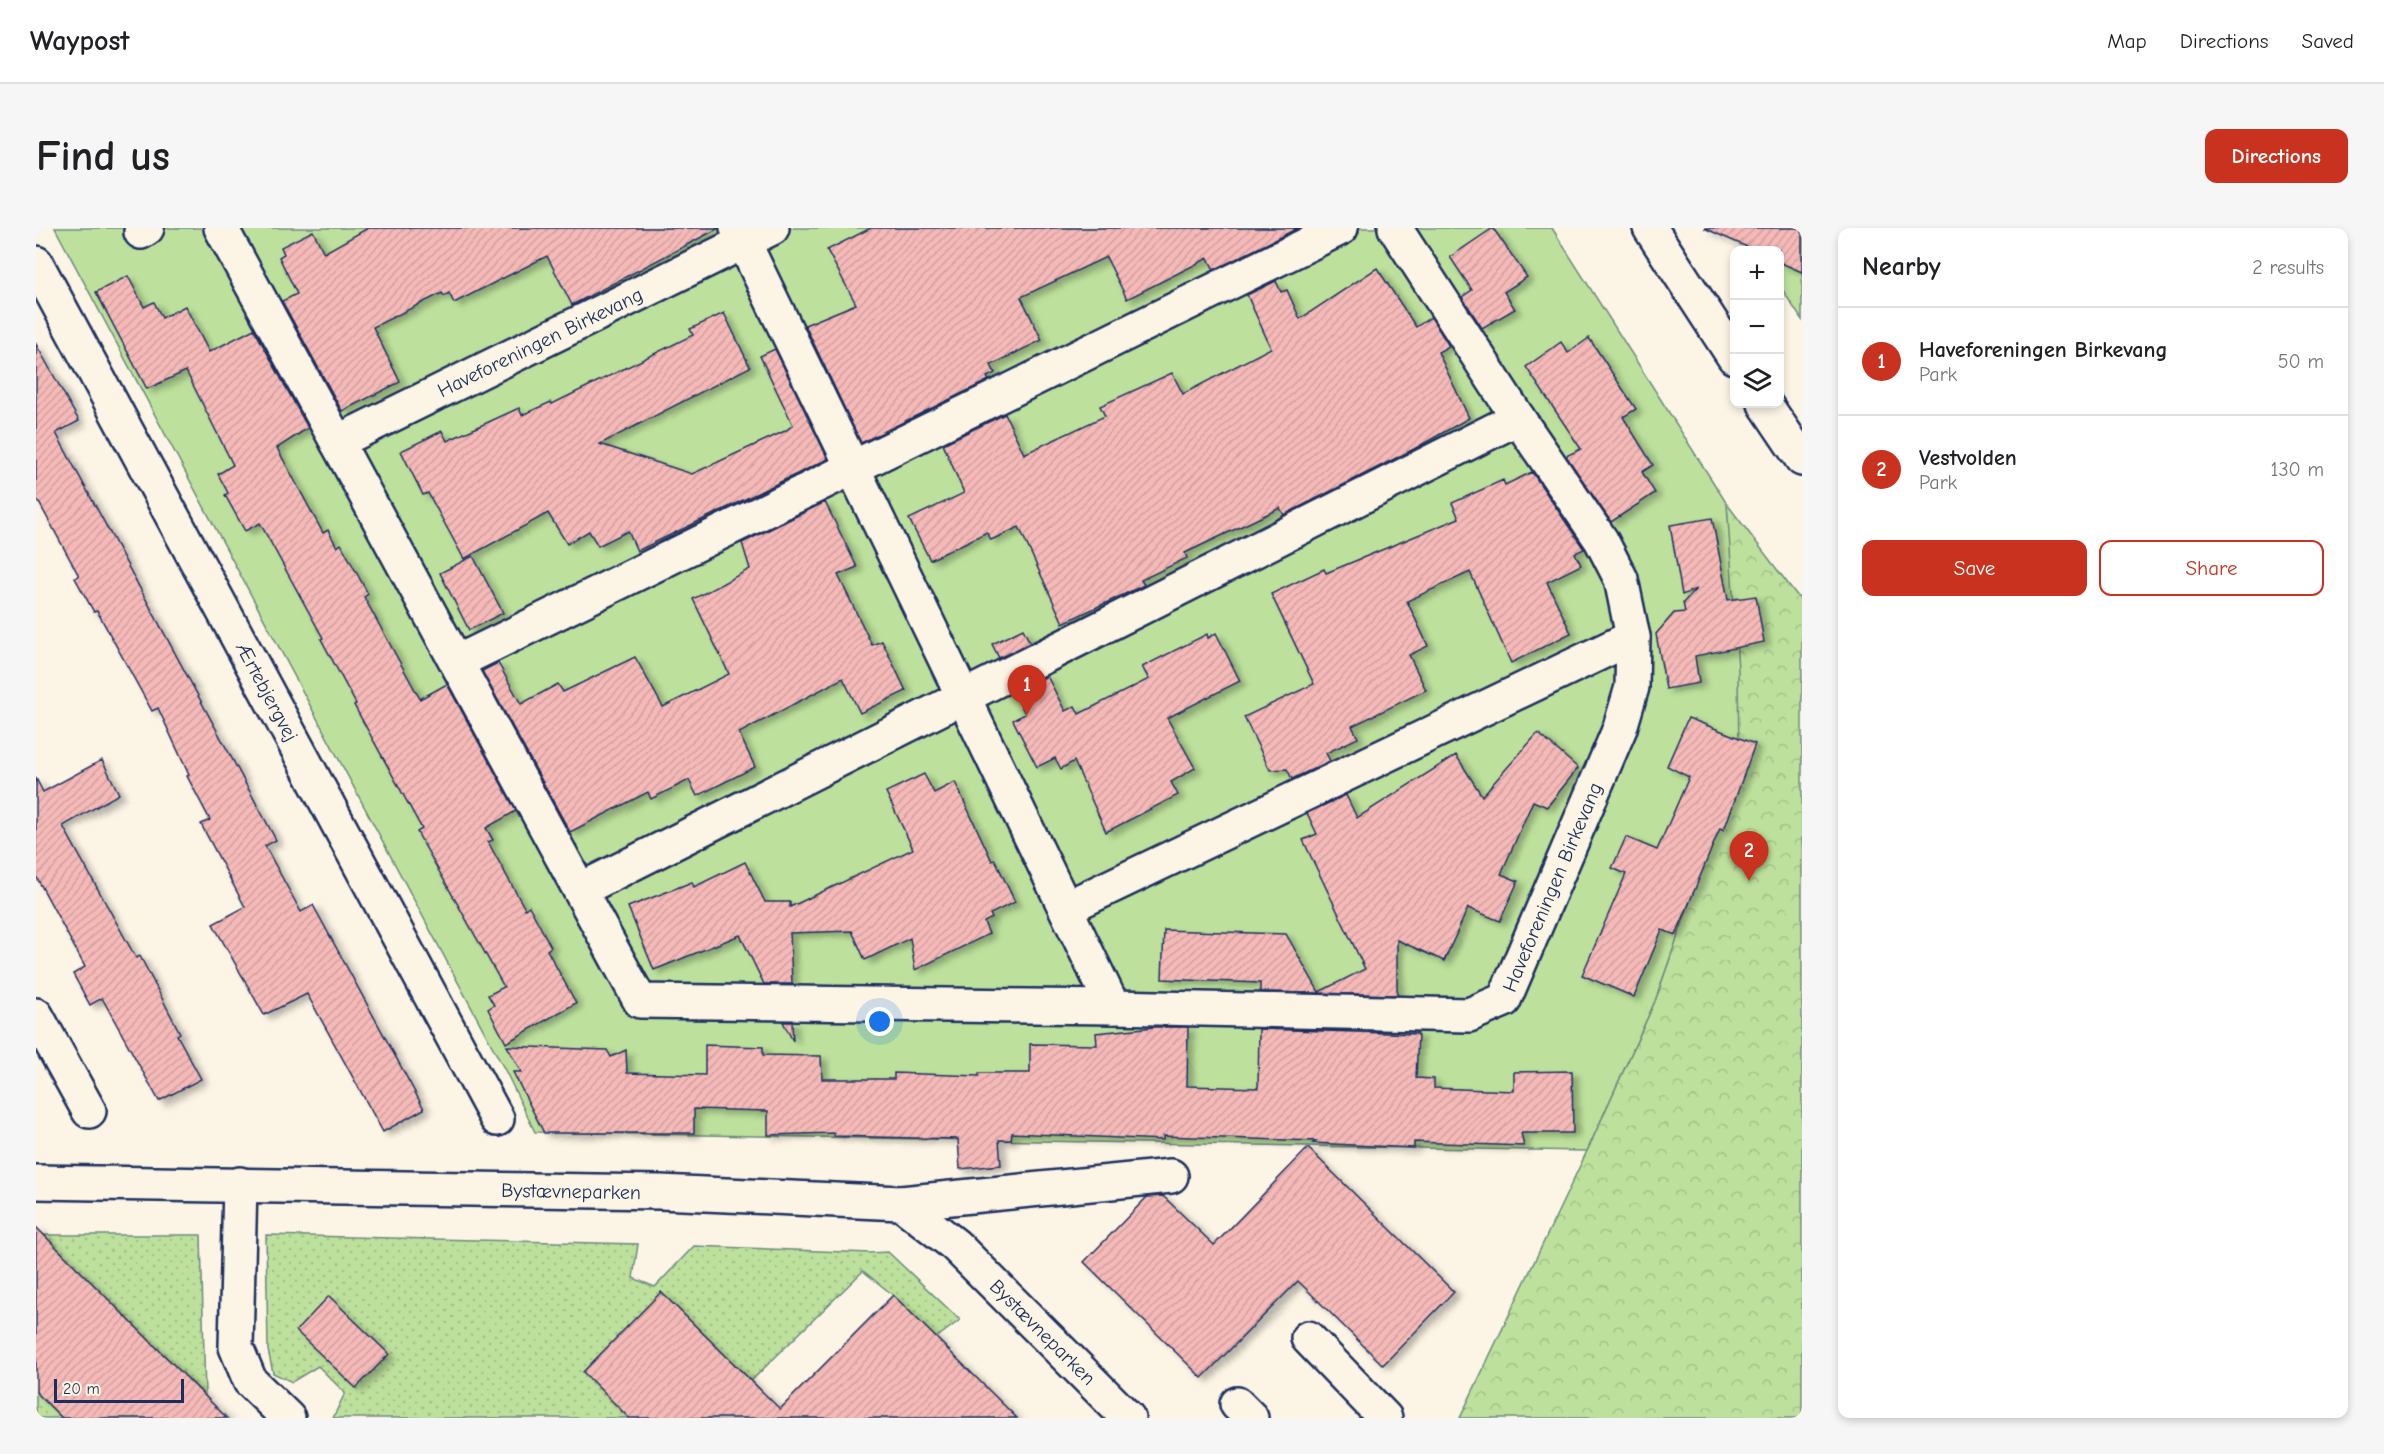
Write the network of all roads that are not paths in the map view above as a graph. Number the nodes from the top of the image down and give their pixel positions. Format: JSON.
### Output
{"nodes":[{"id":1,"x":221,"y":228,"type":"edge"},
{"id":2,"x":1341,"y":228,"type":"edge"},
{"id":3,"x":1395,"y":228,"type":"edge"},
{"id":4,"x":1650,"y":228,"type":"edge"},
{"id":5,"x":751,"y":233,"type":"edge"},
{"id":6,"x":39,"y":275,"type":"edge"},
{"id":7,"x":1732,"y":354,"type":"edge"},
{"id":8,"x":1768,"y":408,"type":"edge"},
{"id":9,"x":1518,"y":418,"type":"junction"},
{"id":10,"x":337,"y":442,"type":"junction"},
{"id":11,"x":1802,"y":459,"type":"edge"},
{"id":12,"x":853,"y":468,"type":"junction"},
{"id":13,"x":1633,"y":637,"type":"junction"},
{"id":14,"x":456,"y":662,"type":"junction"},
{"id":15,"x":963,"y":696,"type":"junction"},
{"id":16,"x":580,"y":890,"type":"junction"},
{"id":17,"x":1066,"y":908,"type":"junction"},
{"id":18,"x":1113,"y":1006,"type":"junction"},
{"id":19,"x":36,"y":1014,"type":"edge"},
{"id":20,"x":88,"y":1112,"type":"dead end"},
{"id":21,"x":497,"y":1119,"type":"dead end"},
{"id":22,"x":1171,"y":1176,"type":"dead end"},
{"id":23,"x":36,"y":1182,"type":"edge"},
{"id":24,"x":240,"y":1184,"type":"junction"},
{"id":25,"x":901,"y":1203,"type":"junction"},
{"id":26,"x":1308,"y":1338,"type":"dead end"},
{"id":27,"x":288,"y":1418,"type":"edge"},
{"id":28,"x":1128,"y":1418,"type":"edge"},
{"id":29,"x":1385,"y":1418,"type":"edge"}],
"edges":[{"from":1,"to":10,"type":"street","name":"Haveforeningen Birkevang"},
{"from":2,"to":12,"type":"street"},
{"from":3,"to":9,"type":"street","name":"Haveforeningen Birkevang"},
{"from":4,"to":7,"type":"street"},
{"from":5,"to":10,"type":"street","name":"Haveforeningen Birkevang"},
{"from":5,"to":12,"type":"street","name":"Haveforeningen Birkevang"},
{"from":6,"to":21,"type":"street","name":"Ærtebjergvej"},
{"from":8,"to":11,"type":"street"},
{"from":9,"to":13,"type":"street","name":"Haveforeningen Birkevang"},
{"from":9,"to":15,"type":"street"},
{"from":10,"to":14,"type":"street","name":"Haveforeningen Birkevang"},
{"from":12,"to":14,"type":"street"},
{"from":12,"to":15,"type":"street","name":"Haveforeningen Birkevang"},
{"from":13,"to":17,"type":"street"},
{"from":13,"to":18,"type":"street","name":"Haveforeningen Birkevang"},
{"from":14,"to":16,"type":"street","name":"Haveforeningen Birkevang"},
{"from":15,"to":16,"type":"street"},
{"from":15,"to":17,"type":"street","name":"Haveforeningen Birkevang"},
{"from":16,"to":18,"type":"street","name":"Haveforeningen Birkevang"},
{"from":17,"to":18,"type":"street","name":"Haveforeningen Birkevang"},
{"from":19,"to":20,"type":"street"},
{"from":22,"to":25,"type":"street","name":"Bystævneparken"},
{"from":23,"to":24,"type":"street","name":"Bystævneparken"},
{"from":24,"to":25,"type":"street","name":"Bystævneparken"},
{"from":24,"to":27,"type":"street"},
{"from":25,"to":28,"type":"street","name":"Bystævneparken"},
{"from":26,"to":29,"type":"street"}]}
